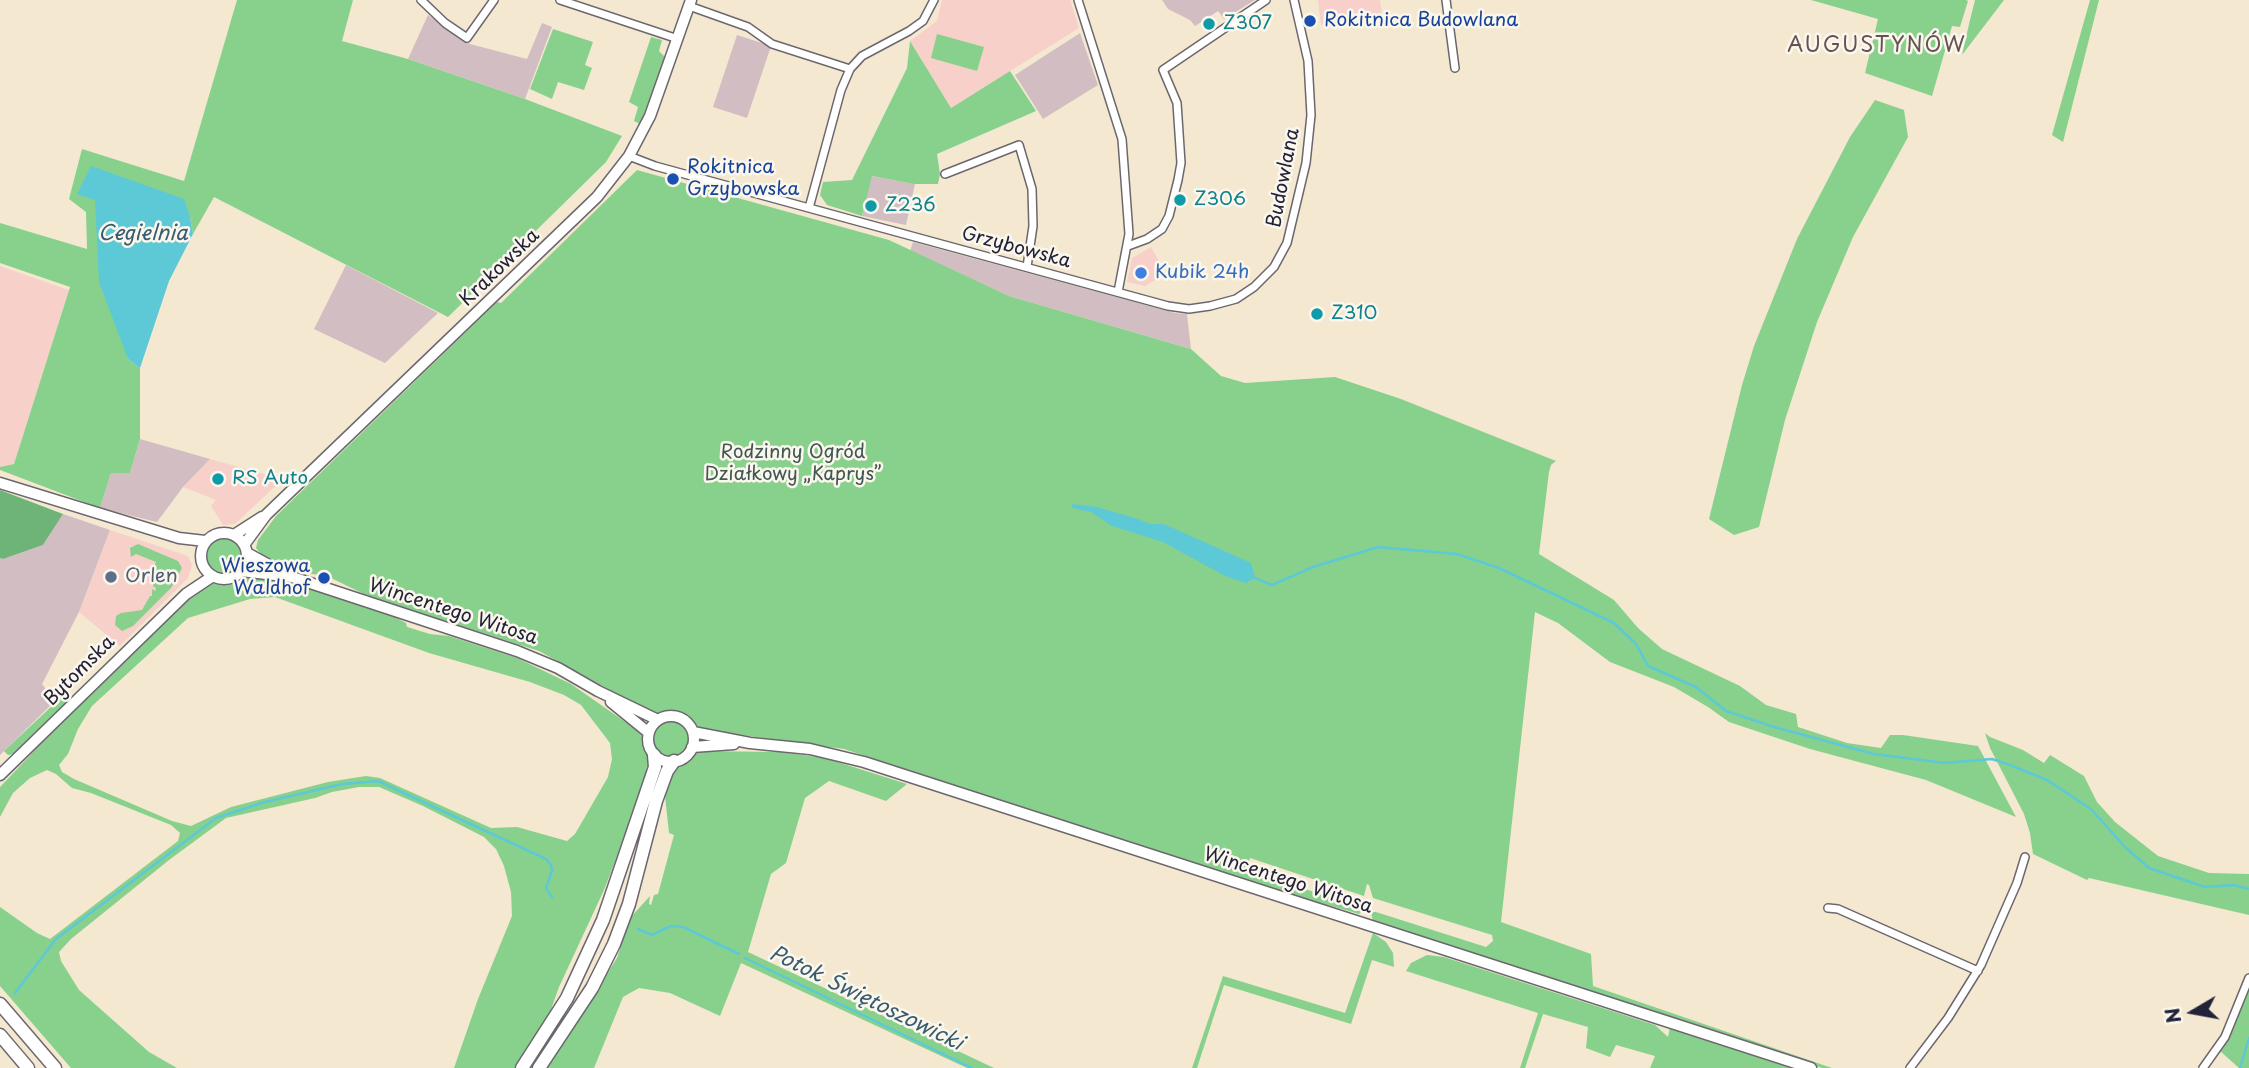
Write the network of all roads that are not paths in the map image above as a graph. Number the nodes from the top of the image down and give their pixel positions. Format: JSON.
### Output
{"nodes":[{"id":1,"x":421,"y":0,"type":"edge"},
{"id":2,"x":494,"y":0,"type":"edge"},
{"id":3,"x":560,"y":0,"type":"edge"},
{"id":4,"x":934,"y":0,"type":"edge"},
{"id":5,"x":1078,"y":0,"type":"edge"},
{"id":6,"x":1266,"y":0,"type":"edge"},
{"id":7,"x":1294,"y":0,"type":"edge"},
{"id":8,"x":1446,"y":0,"type":"edge"},
{"id":9,"x":570,"y":2,"type":"edge"},
{"id":10,"x":690,"y":3,"type":"edge"},
{"id":11,"x":678,"y":39,"type":"junction"},
{"id":12,"x":1455,"y":68,"type":"dead end"},
{"id":13,"x":850,"y":69,"type":"junction"},
{"id":14,"x":629,"y":156,"type":"junction"},
{"id":15,"x":945,"y":174,"type":"dead end"},
{"id":16,"x":808,"y":208,"type":"junction"},
{"id":17,"x":1128,"y":246,"type":"junction"},
{"id":18,"x":1027,"y":267,"type":"junction"},
{"id":19,"x":1118,"y":292,"type":"junction"},
{"id":20,"x":1236,"y":299,"type":"joint"},
{"id":21,"x":0,"y":483,"type":"edge"},
{"id":22,"x":94,"y":514,"type":"junction"},
{"id":23,"x":266,"y":515,"type":"junction"},
{"id":24,"x":234,"y":535,"type":"junction"},
{"id":25,"x":205,"y":541,"type":"junction"},
{"id":26,"x":246,"y":549,"type":"junction"},
{"id":27,"x":202,"y":561,"type":"junction"},
{"id":28,"x":241,"y":571,"type":"junction"},
{"id":29,"x":213,"y":576,"type":"junction"},
{"id":30,"x":292,"y":578,"type":"junction"},
{"id":31,"x":186,"y":594,"type":"junction"},
{"id":32,"x":598,"y":691,"type":"junction"},
{"id":33,"x":657,"y":720,"type":"junction"},
{"id":34,"x":649,"y":733,"type":"junction"},
{"id":35,"x":693,"y":733,"type":"junction"},
{"id":36,"x":750,"y":743,"type":"junction"},
{"id":37,"x":692,"y":747,"type":"junction"},
{"id":38,"x":654,"y":755,"type":"junction"},
{"id":39,"x":674,"y":761,"type":"junction"},
{"id":40,"x":0,"y":775,"type":"edge"},
{"id":41,"x":2025,"y":856,"type":"dead end"},
{"id":42,"x":1828,"y":908,"type":"dead end"},
{"id":43,"x":1978,"y":971,"type":"junction"},
{"id":44,"x":2249,"y":978,"type":"edge"},
{"id":45,"x":0,"y":1004,"type":"edge"},
{"id":46,"x":0,"y":1035,"type":"edge"},
{"id":47,"x":28,"y":1068,"type":"edge"},
{"id":48,"x":55,"y":1068,"type":"edge"},
{"id":49,"x":522,"y":1068,"type":"edge"},
{"id":50,"x":539,"y":1068,"type":"edge"},
{"id":51,"x":1811,"y":1068,"type":"edge"},
{"id":52,"x":1910,"y":1068,"type":"edge"},
{"id":53,"x":2203,"y":1068,"type":"edge"}],
"edges":[{"from":1,"to":2,"type":"street"},
{"from":3,"to":9,"type":"street"},
{"from":4,"to":13,"type":"street"},
{"from":5,"to":17,"type":"street"},
{"from":6,"to":17,"type":"street"},
{"from":7,"to":20,"type":"street","name":"Budowlana"},
{"from":8,"to":12,"type":"street"},
{"from":9,"to":11,"type":"street"},
{"from":10,"to":11,"type":"main road","name":"Krakowska"},
{"from":10,"to":13,"type":"street"},
{"from":11,"to":14,"type":"main road","name":"Krakowska"},
{"from":13,"to":16,"type":"street"},
{"from":14,"to":16,"type":"street","name":"Grzybowska"},
{"from":14,"to":23,"type":"main road","name":"Krakowska"},
{"from":15,"to":18,"type":"street"},
{"from":16,"to":18,"type":"street","name":"Grzybowska"},
{"from":17,"to":19,"type":"street"},
{"from":18,"to":19,"type":"street","name":"Grzybowska"},
{"from":19,"to":20,"type":"street","name":"Grzybowska"},
{"from":21,"to":22,"type":"main road"},
{"from":22,"to":25,"type":"main road"},
{"from":22,"to":27,"type":"main road"},
{"from":23,"to":24,"type":"main road","name":"Krakowska"},
{"from":23,"to":26,"type":"main road","name":"Krakowska"},
{"from":24,"to":25,"type":"main road"},
{"from":24,"to":26,"type":"main road"},
{"from":25,"to":27,"type":"main road"},
{"from":26,"to":28,"type":"main road"},
{"from":26,"to":30,"type":"main road","name":"Wincentego Witosa"},
{"from":27,"to":29,"type":"main road"},
{"from":27,"to":31,"type":"main road","name":"Bytomska"},
{"from":28,"to":29,"type":"main road"},
{"from":28,"to":30,"type":"main road","name":"Wincentego Witosa"},
{"from":29,"to":31,"type":"main road","name":"Bytomska"},
{"from":30,"to":32,"type":"main road","name":"Wincentego Witosa"},
{"from":31,"to":40,"type":"main road","name":"Bytomska"},
{"from":32,"to":33,"type":"main road","name":"Wincentego Witosa"},
{"from":32,"to":34,"type":"main road","name":"Wincentego Witosa"},
{"from":33,"to":34,"type":"main road"},
{"from":33,"to":35,"type":"main road"},
{"from":34,"to":38,"type":"main road"},
{"from":35,"to":36,"type":"main road","name":"Wincentego Witosa"},
{"from":35,"to":37,"type":"main road"},
{"from":36,"to":37,"type":"main road","name":"Wincentego Witosa"},
{"from":36,"to":51,"type":"main road","name":"Wincentego Witosa"},
{"from":37,"to":39,"type":"main road"},
{"from":38,"to":39,"type":"main road"},
{"from":38,"to":49,"type":"highway"},
{"from":39,"to":50,"type":"highway"},
{"from":41,"to":43,"type":"street"},
{"from":42,"to":43,"type":"street"},
{"from":43,"to":52,"type":"street"},
{"from":44,"to":53,"type":"street"},
{"from":45,"to":48,"type":"highway"},
{"from":46,"to":47,"type":"highway"}]}
